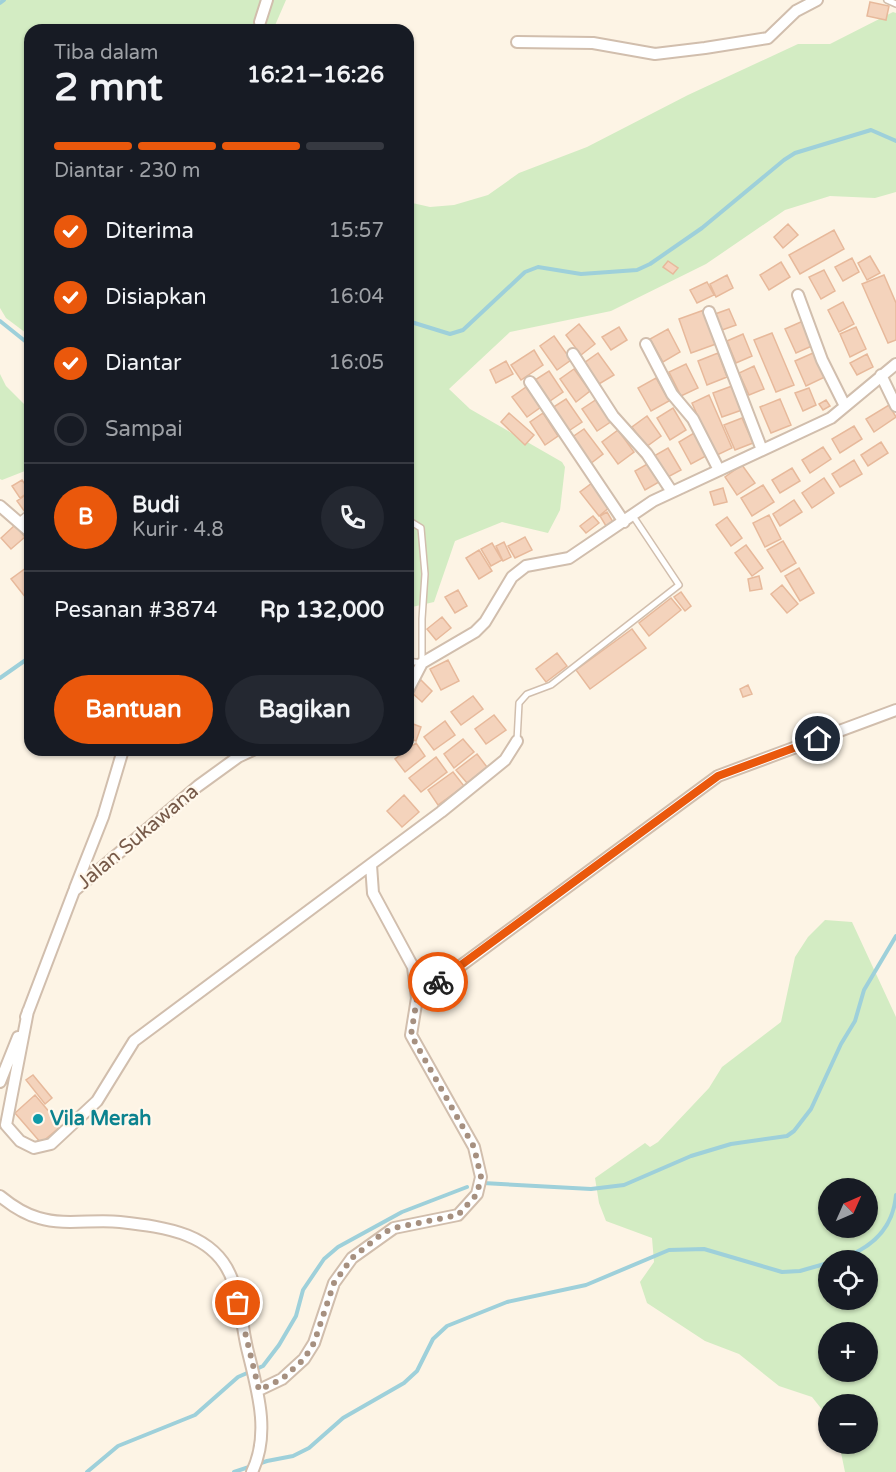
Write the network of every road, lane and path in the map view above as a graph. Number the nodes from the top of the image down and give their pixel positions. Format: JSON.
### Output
{"nodes":[{"id":1,"x":267,"y":0,"type":"edge"},
{"id":2,"x":817,"y":0,"type":"edge"},
{"id":3,"x":887,"y":0,"type":"edge"},
{"id":4,"x":896,"y":4,"type":"edge"},
{"id":5,"x":260,"y":22,"type":"dead end"},
{"id":6,"x":517,"y":42,"type":"dead end"},
{"id":7,"x":798,"y":295,"type":"dead end"},
{"id":8,"x":709,"y":312,"type":"dead end"},
{"id":9,"x":646,"y":344,"type":"dead end"},
{"id":10,"x":573,"y":354,"type":"dead end"},
{"id":11,"x":896,"y":364,"type":"edge"},
{"id":12,"x":881,"y":375,"type":"junction"},
{"id":13,"x":530,"y":382,"type":"dead end"},
{"id":14,"x":845,"y":406,"type":"junction"},
{"id":15,"x":896,"y":406,"type":"edge"},
{"id":16,"x":762,"y":450,"type":"junction"},
{"id":17,"x":719,"y":470,"type":"junction"},
{"id":18,"x":672,"y":492,"type":"junction"},
{"id":19,"x":0,"y":506,"type":"edge"},
{"id":20,"x":24,"y":517,"type":"edge"},
{"id":21,"x":628,"y":519,"type":"junction"},
{"id":22,"x":18,"y":522,"type":"junction"},
{"id":23,"x":414,"y":524,"type":"edge"},
{"id":24,"x":24,"y":527,"type":"edge"},
{"id":25,"x":414,"y":662,"type":"edge"},
{"id":26,"x":422,"y":663,"type":"junction"},
{"id":27,"x":414,"y":678,"type":"edge"},
{"id":28,"x":896,"y":710,"type":"edge"},
{"id":29,"x":517,"y":741,"type":"joint"},
{"id":30,"x":121,"y":756,"type":"edge"},
{"id":31,"x":240,"y":756,"type":"edge"},
{"id":32,"x":371,"y":865,"type":"junction"},
{"id":33,"x":74,"y":891,"type":"junction"},
{"id":34,"x":417,"y":998,"type":"junction"},
{"id":35,"x":28,"y":1011,"type":"junction"},
{"id":36,"x":0,"y":1082,"type":"edge"},
{"id":37,"x":0,"y":1196,"type":"edge"},
{"id":38,"x":259,"y":1390,"type":"junction"},
{"id":39,"x":252,"y":1472,"type":"edge"}],
"edges":[{"from":1,"to":5,"type":"street"},
{"from":2,"to":6,"type":"street"},
{"from":3,"to":4,"type":"lane"},
{"from":7,"to":14,"type":"street"},
{"from":8,"to":16,"type":"street"},
{"from":9,"to":17,"type":"street"},
{"from":10,"to":18,"type":"street"},
{"from":11,"to":12,"type":"street"},
{"from":12,"to":14,"type":"street"},
{"from":12,"to":15,"type":"street"},
{"from":13,"to":21,"type":"street"},
{"from":14,"to":16,"type":"street"},
{"from":16,"to":17,"type":"street"},
{"from":17,"to":18,"type":"street"},
{"from":18,"to":21,"type":"street"},
{"from":19,"to":22,"type":"street"},
{"from":20,"to":22,"type":"lane"},
{"from":21,"to":26,"type":"street"},
{"from":21,"to":29,"type":"lane"},
{"from":22,"to":24,"type":"street"},
{"from":23,"to":26,"type":"lane"},
{"from":25,"to":26,"type":"lane"},
{"from":26,"to":27,"type":"street"},
{"from":28,"to":34,"type":"street"},
{"from":29,"to":32,"type":"street"},
{"from":30,"to":33,"type":"street"},
{"from":31,"to":33,"type":"street","name":"Jalan Sukawana"},
{"from":32,"to":34,"type":"street"},
{"from":32,"to":35,"type":"street"},
{"from":33,"to":35,"type":"street","name":"Jalan Sukawana"},
{"from":34,"to":38,"type":"street"},
{"from":35,"to":36,"type":"street","name":"Jalan Sukawana"},
{"from":37,"to":38,"type":"street"},
{"from":38,"to":39,"type":"street"}]}
